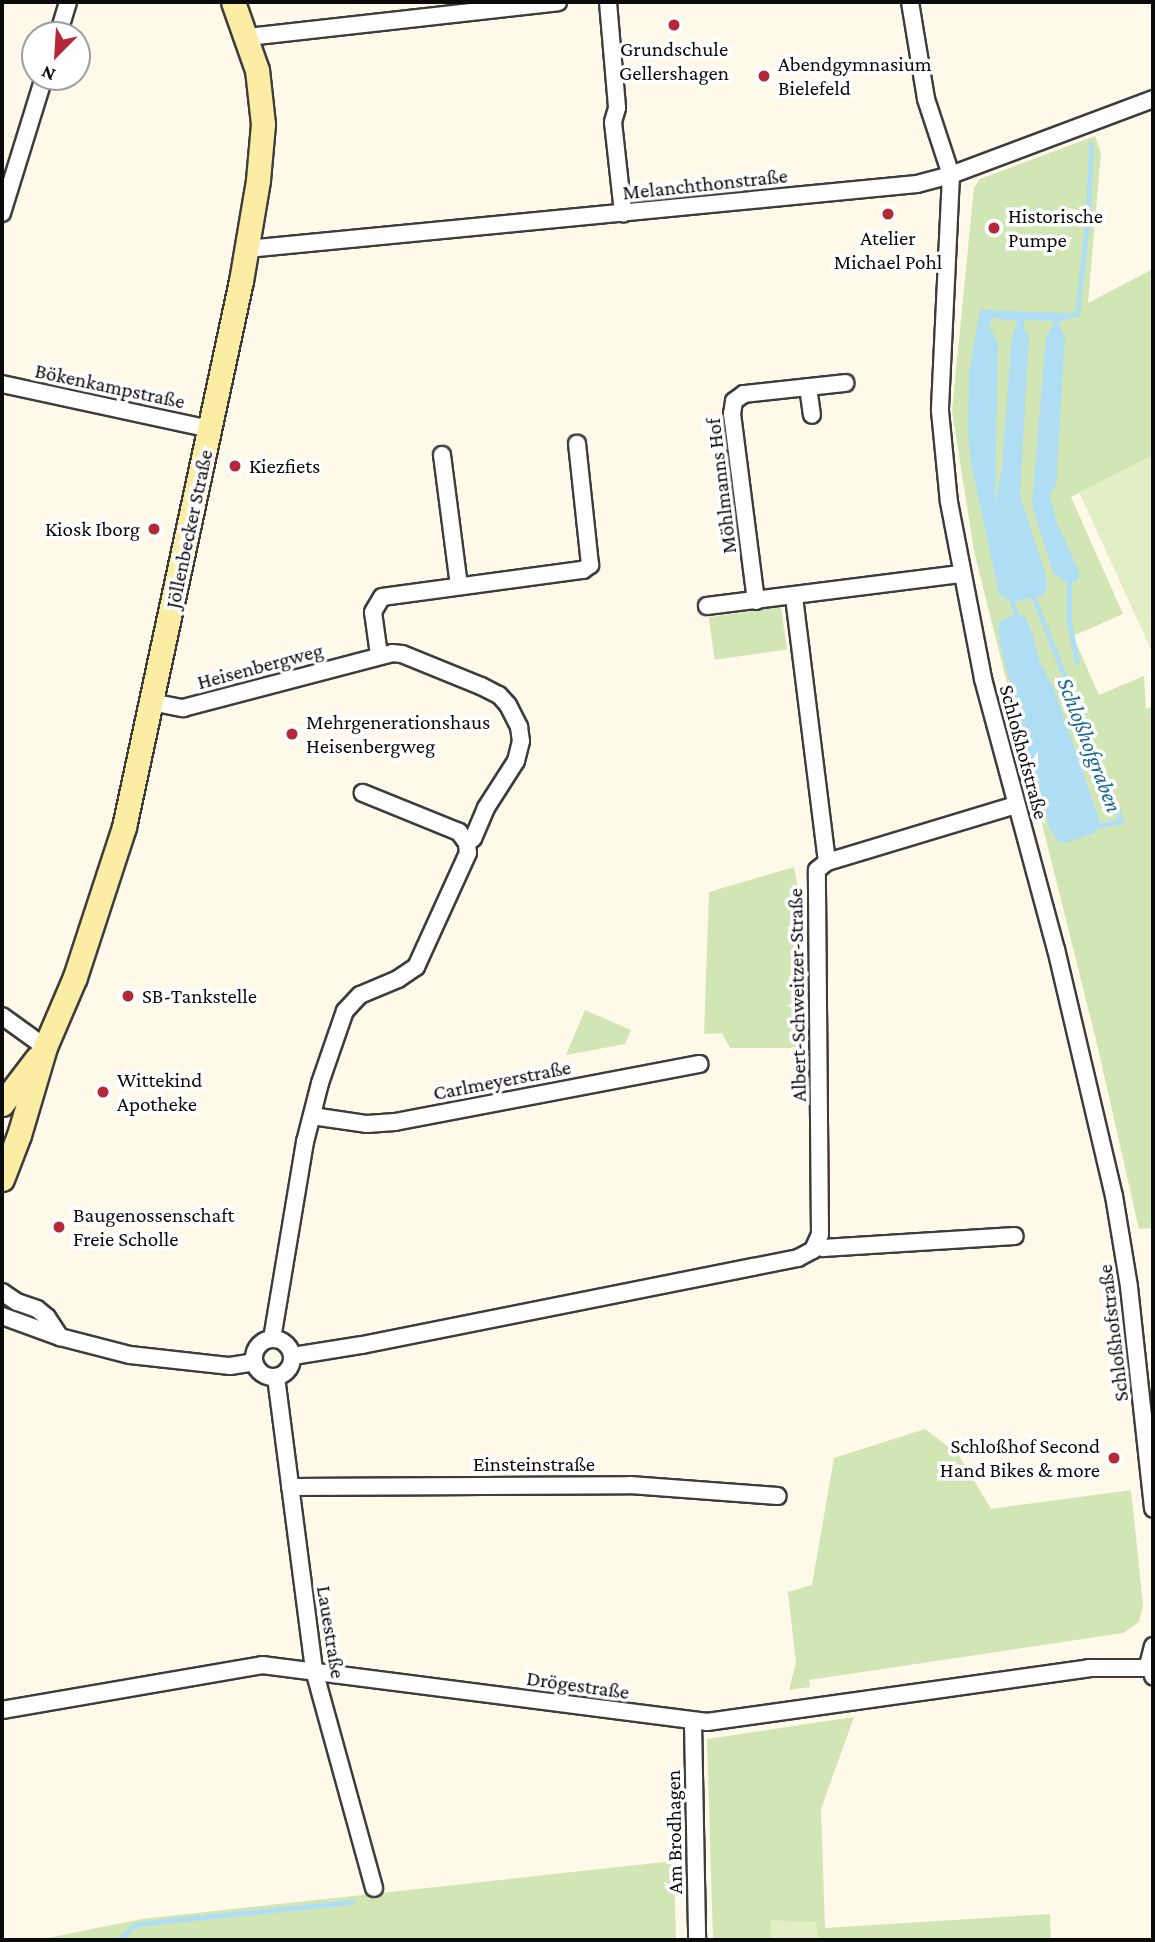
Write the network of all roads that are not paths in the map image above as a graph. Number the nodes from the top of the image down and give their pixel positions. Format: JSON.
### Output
{"nodes":[{"id":1,"x":68,"y":2,"type":"edge"},
{"id":2,"x":233,"y":2,"type":"edge"},
{"id":3,"x":558,"y":2,"type":"edge"},
{"id":4,"x":608,"y":2,"type":"edge"},
{"id":5,"x":910,"y":2,"type":"edge"},
{"id":6,"x":62,"y":21,"type":"edge"},
{"id":7,"x":248,"y":37,"type":"junction"},
{"id":8,"x":40,"y":91,"type":"edge"},
{"id":9,"x":1153,"y":99,"type":"edge"},
{"id":10,"x":951,"y":175,"type":"junction"},
{"id":11,"x":2,"y":213,"type":"edge"},
{"id":12,"x":623,"y":213,"type":"junction"},
{"id":13,"x":247,"y":249,"type":"junction"},
{"id":14,"x":845,"y":383,"type":"dead end"},
{"id":15,"x":2,"y":384,"type":"edge"},
{"id":16,"x":808,"y":387,"type":"junction"},
{"id":17,"x":812,"y":415,"type":"dead end"},
{"id":18,"x":210,"y":429,"type":"junction"},
{"id":19,"x":577,"y":444,"type":"dead end"},
{"id":20,"x":442,"y":455,"type":"dead end"},
{"id":21,"x":962,"y":574,"type":"junction"},
{"id":22,"x":459,"y":586,"type":"junction"},
{"id":23,"x":794,"y":597,"type":"junction"},
{"id":24,"x":756,"y":601,"type":"junction"},
{"id":25,"x":707,"y":606,"type":"dead end"},
{"id":26,"x":379,"y":655,"type":"junction"},
{"id":27,"x":151,"y":702,"type":"junction"},
{"id":28,"x":363,"y":793,"type":"dead end"},
{"id":29,"x":1016,"y":805,"type":"junction"},
{"id":30,"x":467,"y":843,"type":"junction"},
{"id":31,"x":827,"y":862,"type":"junction"},
{"id":32,"x":2,"y":1016,"type":"edge"},
{"id":33,"x":45,"y":1047,"type":"junction"},
{"id":34,"x":700,"y":1064,"type":"dead end"},
{"id":35,"x":2,"y":1104,"type":"edge"},
{"id":36,"x":312,"y":1116,"type":"junction"},
{"id":37,"x":2,"y":1179,"type":"edge"},
{"id":38,"x":1015,"y":1236,"type":"dead end"},
{"id":39,"x":817,"y":1245,"type":"junction"},
{"id":40,"x":2,"y":1292,"type":"edge"},
{"id":41,"x":2,"y":1316,"type":"edge"},
{"id":42,"x":60,"y":1337,"type":"junction"},
{"id":43,"x":272,"y":1339,"type":"junction"},
{"id":44,"x":293,"y":1356,"type":"junction"},
{"id":45,"x":254,"y":1362,"type":"junction"},
{"id":46,"x":276,"y":1377,"type":"junction"},
{"id":47,"x":289,"y":1487,"type":"junction"},
{"id":48,"x":778,"y":1496,"type":"dead end"},
{"id":49,"x":1153,"y":1509,"type":"edge"},
{"id":50,"x":1153,"y":1646,"type":"edge"},
{"id":51,"x":314,"y":1670,"type":"junction"},
{"id":52,"x":1151,"y":1672,"type":"edge"},
{"id":53,"x":2,"y":1710,"type":"edge"},
{"id":54,"x":693,"y":1723,"type":"junction"},
{"id":55,"x":374,"y":1888,"type":"dead end"},
{"id":56,"x":697,"y":1940,"type":"edge"}],
"edges":[{"from":1,"to":6,"type":"street"},
{"from":2,"to":7,"type":"main road","name":"Jöllenbecker Straße"},
{"from":3,"to":7,"type":"street"},
{"from":4,"to":12,"type":"street"},
{"from":5,"to":10,"type":"street","name":"Schloßhofstraße"},
{"from":7,"to":13,"type":"main road","name":"Jöllenbecker Straße"},
{"from":8,"to":11,"type":"street"},
{"from":9,"to":10,"type":"street","name":"Melanchthonstraße"},
{"from":10,"to":12,"type":"street","name":"Melanchthonstraße"},
{"from":10,"to":21,"type":"street","name":"Schloßhofstraße"},
{"from":12,"to":13,"type":"street","name":"Melanchthonstraße"},
{"from":13,"to":18,"type":"main road","name":"Jöllenbecker Straße"},
{"from":14,"to":16,"type":"street","name":"Möhlmanns Hof"},
{"from":15,"to":18,"type":"street","name":"Bökenkampstraße"},
{"from":16,"to":17,"type":"street"},
{"from":16,"to":24,"type":"street","name":"Möhlmanns Hof"},
{"from":18,"to":27,"type":"main road","name":"Jöllenbecker Straße"},
{"from":19,"to":22,"type":"street"},
{"from":20,"to":22,"type":"street"},
{"from":21,"to":23,"type":"street"},
{"from":21,"to":29,"type":"street","name":"Schloßhofstraße"},
{"from":22,"to":26,"type":"street"},
{"from":23,"to":24,"type":"street"},
{"from":23,"to":31,"type":"street"},
{"from":24,"to":25,"type":"street"},
{"from":26,"to":27,"type":"street","name":"Heisenbergweg"},
{"from":26,"to":30,"type":"street","name":"Heisenbergweg"},
{"from":27,"to":33,"type":"main road","name":"Jöllenbecker Straße"},
{"from":28,"to":30,"type":"street"},
{"from":29,"to":31,"type":"street"},
{"from":29,"to":49,"type":"street","name":"Schloßhofstraße"},
{"from":30,"to":36,"type":"street"},
{"from":31,"to":39,"type":"street","name":"Albert-Schweitzer-Straße"},
{"from":32,"to":33,"type":"street"},
{"from":33,"to":35,"type":"main road","name":"Jöllenbecker Straße"},
{"from":33,"to":37,"type":"main road","name":"Jöllenbecker Straße"},
{"from":34,"to":36,"type":"street","name":"Carlmeyerstraße"},
{"from":36,"to":43,"type":"street"},
{"from":38,"to":39,"type":"street"},
{"from":39,"to":44,"type":"street"},
{"from":40,"to":42,"type":"street"},
{"from":41,"to":42,"type":"street"},
{"from":42,"to":45,"type":"street"},
{"from":43,"to":44,"type":"street"},
{"from":43,"to":45,"type":"street"},
{"from":44,"to":46,"type":"street"},
{"from":45,"to":46,"type":"street"},
{"from":46,"to":47,"type":"street","name":"Lauestraße"},
{"from":47,"to":48,"type":"street","name":"Einsteinstraße"},
{"from":47,"to":51,"type":"street","name":"Lauestraße"},
{"from":50,"to":52,"type":"street"},
{"from":51,"to":53,"type":"street","name":"Drögestraße"},
{"from":51,"to":54,"type":"street","name":"Drögestraße"},
{"from":51,"to":55,"type":"street","name":"Lauestraße"},
{"from":52,"to":54,"type":"street","name":"Drögestraße"},
{"from":54,"to":56,"type":"street","name":"Am Brodhagen"}]}
